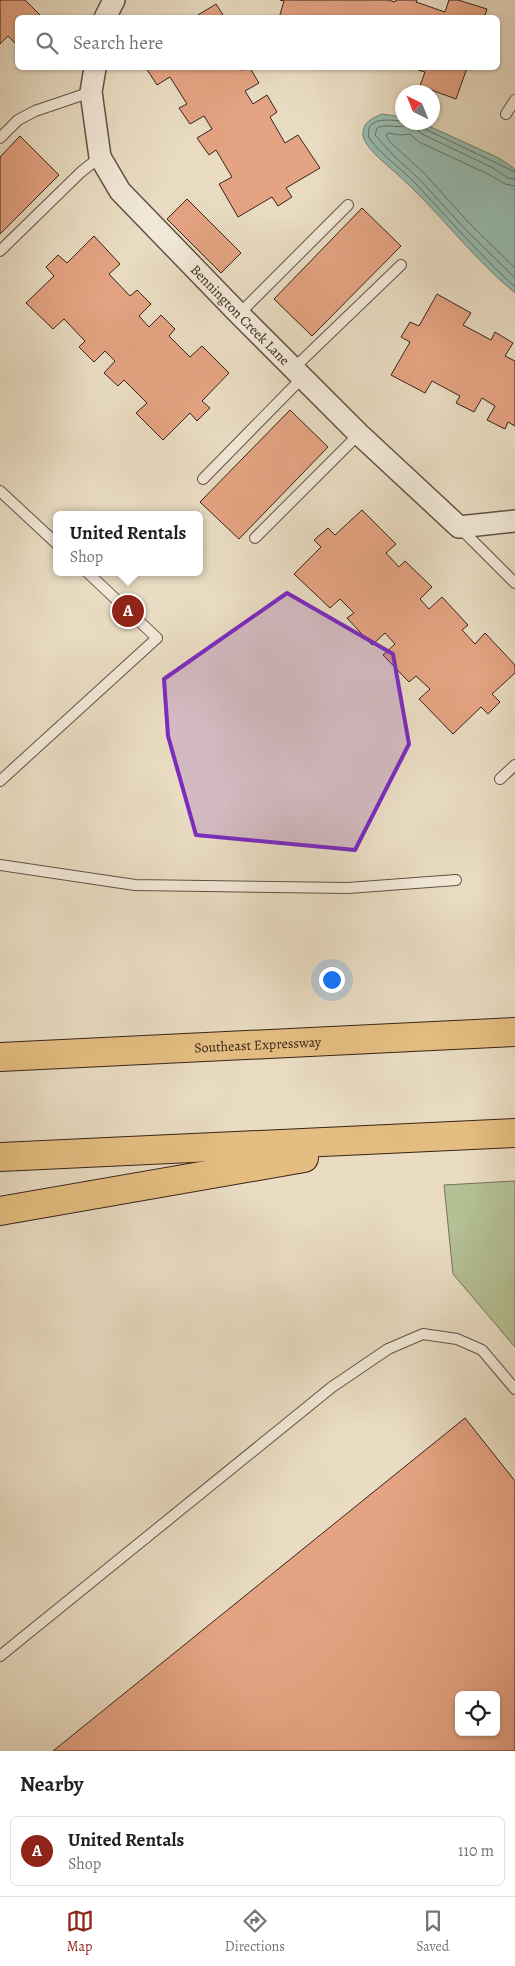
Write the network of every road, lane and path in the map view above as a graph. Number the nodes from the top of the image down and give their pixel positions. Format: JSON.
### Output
{"nodes":[{"id":1,"x":114,"y":0,"type":"edge"},
{"id":2,"x":106,"y":15,"type":"edge"},
{"id":3,"x":95,"y":70,"type":"edge"},
{"id":4,"x":91,"y":92,"type":"junction"},
{"id":5,"x":515,"y":100,"type":"edge"},
{"id":6,"x":506,"y":114,"type":"dead end"},
{"id":7,"x":0,"y":138,"type":"edge"},
{"id":8,"x":100,"y":157,"type":"junction"},
{"id":9,"x":348,"y":204,"type":"dead end"},
{"id":10,"x":0,"y":251,"type":"edge"},
{"id":11,"x":401,"y":265,"type":"dead end"},
{"id":12,"x":239,"y":314,"type":"junction"},
{"id":13,"x":298,"y":373,"type":"junction"},
{"id":14,"x":359,"y":434,"type":"junction"},
{"id":15,"x":203,"y":478,"type":"dead end"},
{"id":16,"x":0,"y":491,"type":"edge"},
{"id":17,"x":515,"y":521,"type":"edge"},
{"id":18,"x":459,"y":526,"type":"junction"},
{"id":19,"x":255,"y":538,"type":"dead end"},
{"id":20,"x":53,"y":540,"type":"edge"},
{"id":21,"x":90,"y":576,"type":"edge"},
{"id":22,"x":515,"y":583,"type":"edge"},
{"id":23,"x":515,"y":765,"type":"edge"},
{"id":24,"x":500,"y":779,"type":"dead end"},
{"id":25,"x":0,"y":781,"type":"edge"},
{"id":26,"x":0,"y":865,"type":"edge"},
{"id":27,"x":456,"y":880,"type":"dead end"},
{"id":28,"x":515,"y":1032,"type":"edge"},
{"id":29,"x":0,"y":1057,"type":"edge"},
{"id":30,"x":515,"y":1133,"type":"edge"},
{"id":31,"x":415,"y":1138,"type":"junction"},
{"id":32,"x":0,"y":1157,"type":"edge"},
{"id":33,"x":0,"y":1211,"type":"edge"},
{"id":34,"x":515,"y":1389,"type":"edge"},
{"id":35,"x":0,"y":1656,"type":"edge"}],
"edges":[{"from":1,"to":2,"type":"street"},
{"from":3,"to":4,"type":"street","name":"Bennington Creek Lane"},
{"from":4,"to":7,"type":"lane"},
{"from":4,"to":8,"type":"street","name":"Bennington Creek Lane"},
{"from":5,"to":6,"type":"lane"},
{"from":8,"to":10,"type":"lane"},
{"from":8,"to":12,"type":"street","name":"Bennington Creek Lane"},
{"from":9,"to":12,"type":"lane"},
{"from":11,"to":13,"type":"lane"},
{"from":12,"to":13,"type":"street","name":"Bennington Creek Lane"},
{"from":13,"to":14,"type":"street","name":"Bennington Creek Lane"},
{"from":13,"to":15,"type":"lane"},
{"from":14,"to":18,"type":"street","name":"Bennington Creek Lane"},
{"from":14,"to":19,"type":"lane"},
{"from":16,"to":20,"type":"lane"},
{"from":17,"to":18,"type":"street"},
{"from":18,"to":22,"type":"lane","name":"Bennington Creek Lane"},
{"from":21,"to":25,"type":"lane"},
{"from":23,"to":24,"type":"lane"},
{"from":26,"to":27,"type":"lane"},
{"from":28,"to":29,"type":"highway","name":"Southeast Expressway"},
{"from":30,"to":31,"type":"highway"},
{"from":31,"to":32,"type":"highway"},
{"from":31,"to":33,"type":"highway"},
{"from":34,"to":35,"type":"lane"}]}
